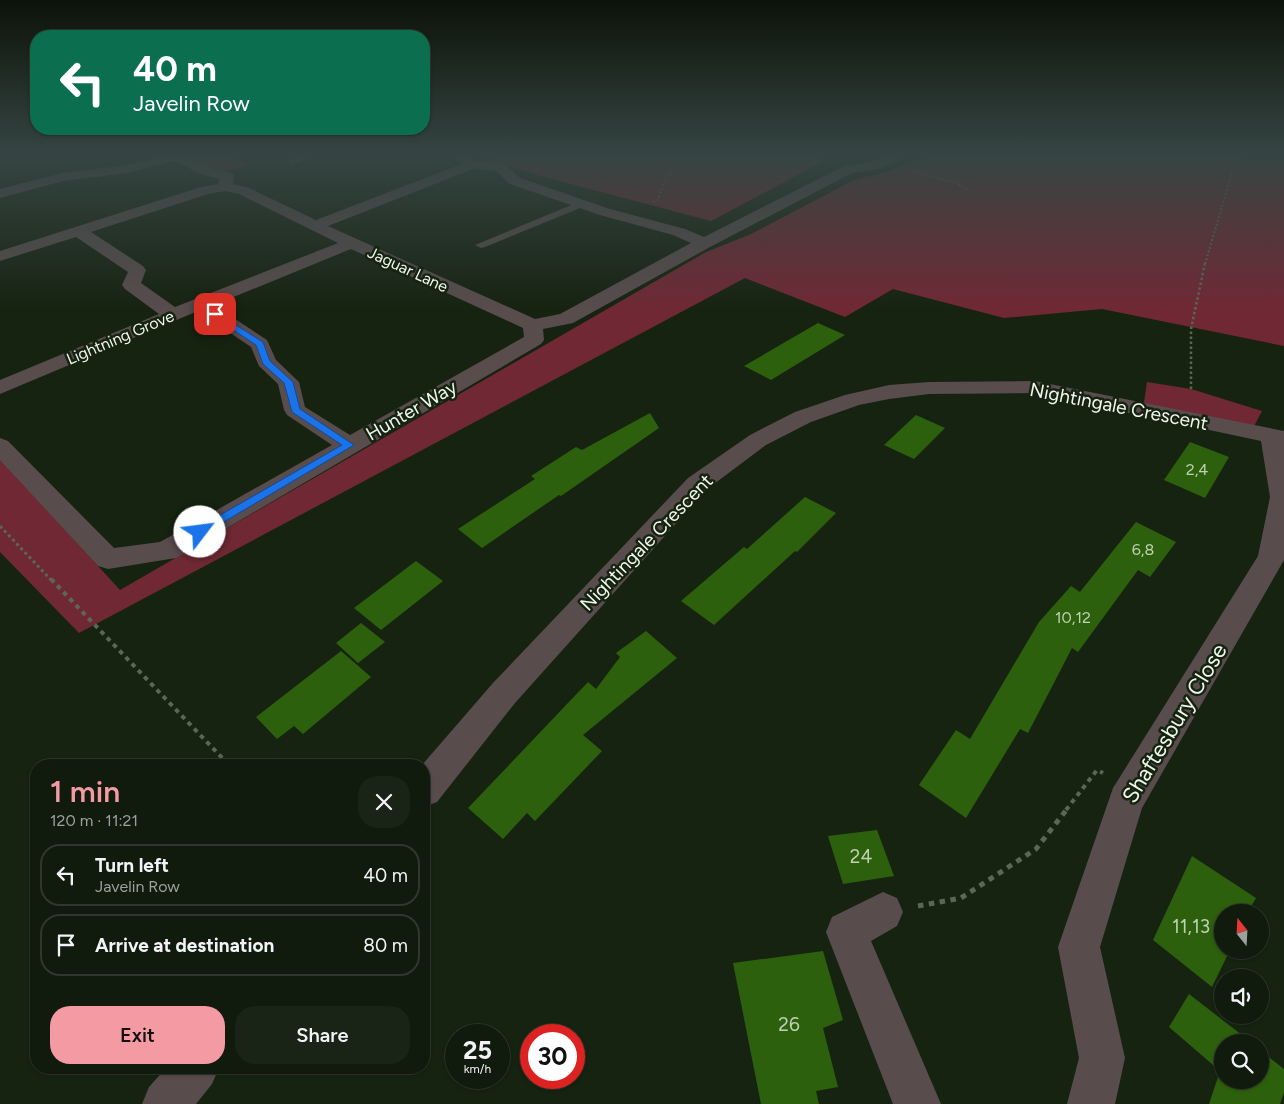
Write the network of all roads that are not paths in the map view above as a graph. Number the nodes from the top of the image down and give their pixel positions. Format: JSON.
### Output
{"nodes":[{"id":1,"x":151,"y":208,"type":"edge"},
{"id":2,"x":279,"y":208,"type":"edge"},
{"id":3,"x":361,"y":208,"type":"edge"},
{"id":4,"x":572,"y":208,"type":"edge"},
{"id":5,"x":592,"y":208,"type":"edge"},
{"id":6,"x":774,"y":208,"type":"edge"},
{"id":7,"x":316,"y":225,"type":"junction"},
{"id":8,"x":78,"y":231,"type":"junction"},
{"id":9,"x":352,"y":243,"type":"junction"},
{"id":10,"x":704,"y":243,"type":"junction"},
{"id":11,"x":481,"y":245,"type":"dead end"},
{"id":12,"x":0,"y":256,"type":"edge"},
{"id":13,"x":200,"y":304,"type":"junction"},
{"id":14,"x":173,"y":315,"type":"junction"},
{"id":15,"x":533,"y":325,"type":"junction"},
{"id":16,"x":0,"y":388,"type":"edge"},
{"id":17,"x":1278,"y":437,"type":"edge"},
{"id":18,"x":349,"y":445,"type":"junction"},
{"id":19,"x":0,"y":446,"type":"edge"},
{"id":20,"x":430,"y":783,"type":"edge"},
{"id":21,"x":883,"y":912,"type":"road end"},
{"id":22,"x":191,"y":1074,"type":"edge"},
{"id":23,"x":166,"y":1104,"type":"edge"},
{"id":24,"x":917,"y":1104,"type":"edge"},
{"id":25,"x":1091,"y":1104,"type":"edge"}],
"edges":[{"from":1,"to":8,"type":"street","name":"Jaguar Lane"},
{"from":2,"to":7,"type":"street","name":"Jaguar Lane"},
{"from":3,"to":7,"type":"street"},
{"from":4,"to":11,"type":"lane"},
{"from":5,"to":10,"type":"street"},
{"from":6,"to":10,"type":"street"},
{"from":7,"to":9,"type":"street","name":"Jaguar Lane"},
{"from":8,"to":12,"type":"street","name":"Jaguar Lane"},
{"from":8,"to":14,"type":"street"},
{"from":9,"to":13,"type":"street","name":"Lightning Grove"},
{"from":9,"to":15,"type":"street","name":"Jaguar Lane"},
{"from":10,"to":15,"type":"street"},
{"from":13,"to":14,"type":"street","name":"Lightning Grove"},
{"from":13,"to":18,"type":"street"},
{"from":14,"to":16,"type":"street","name":"Lightning Grove"},
{"from":15,"to":18,"type":"street","name":"Hunter Way"},
{"from":17,"to":20,"type":"street","name":"Nightingale Crescent"},
{"from":17,"to":25,"type":"street","name":"Shaftesbury Close"},
{"from":18,"to":19,"type":"street","name":"Hunter Way"},
{"from":21,"to":24,"type":"street"},
{"from":22,"to":23,"type":"street"}]}
